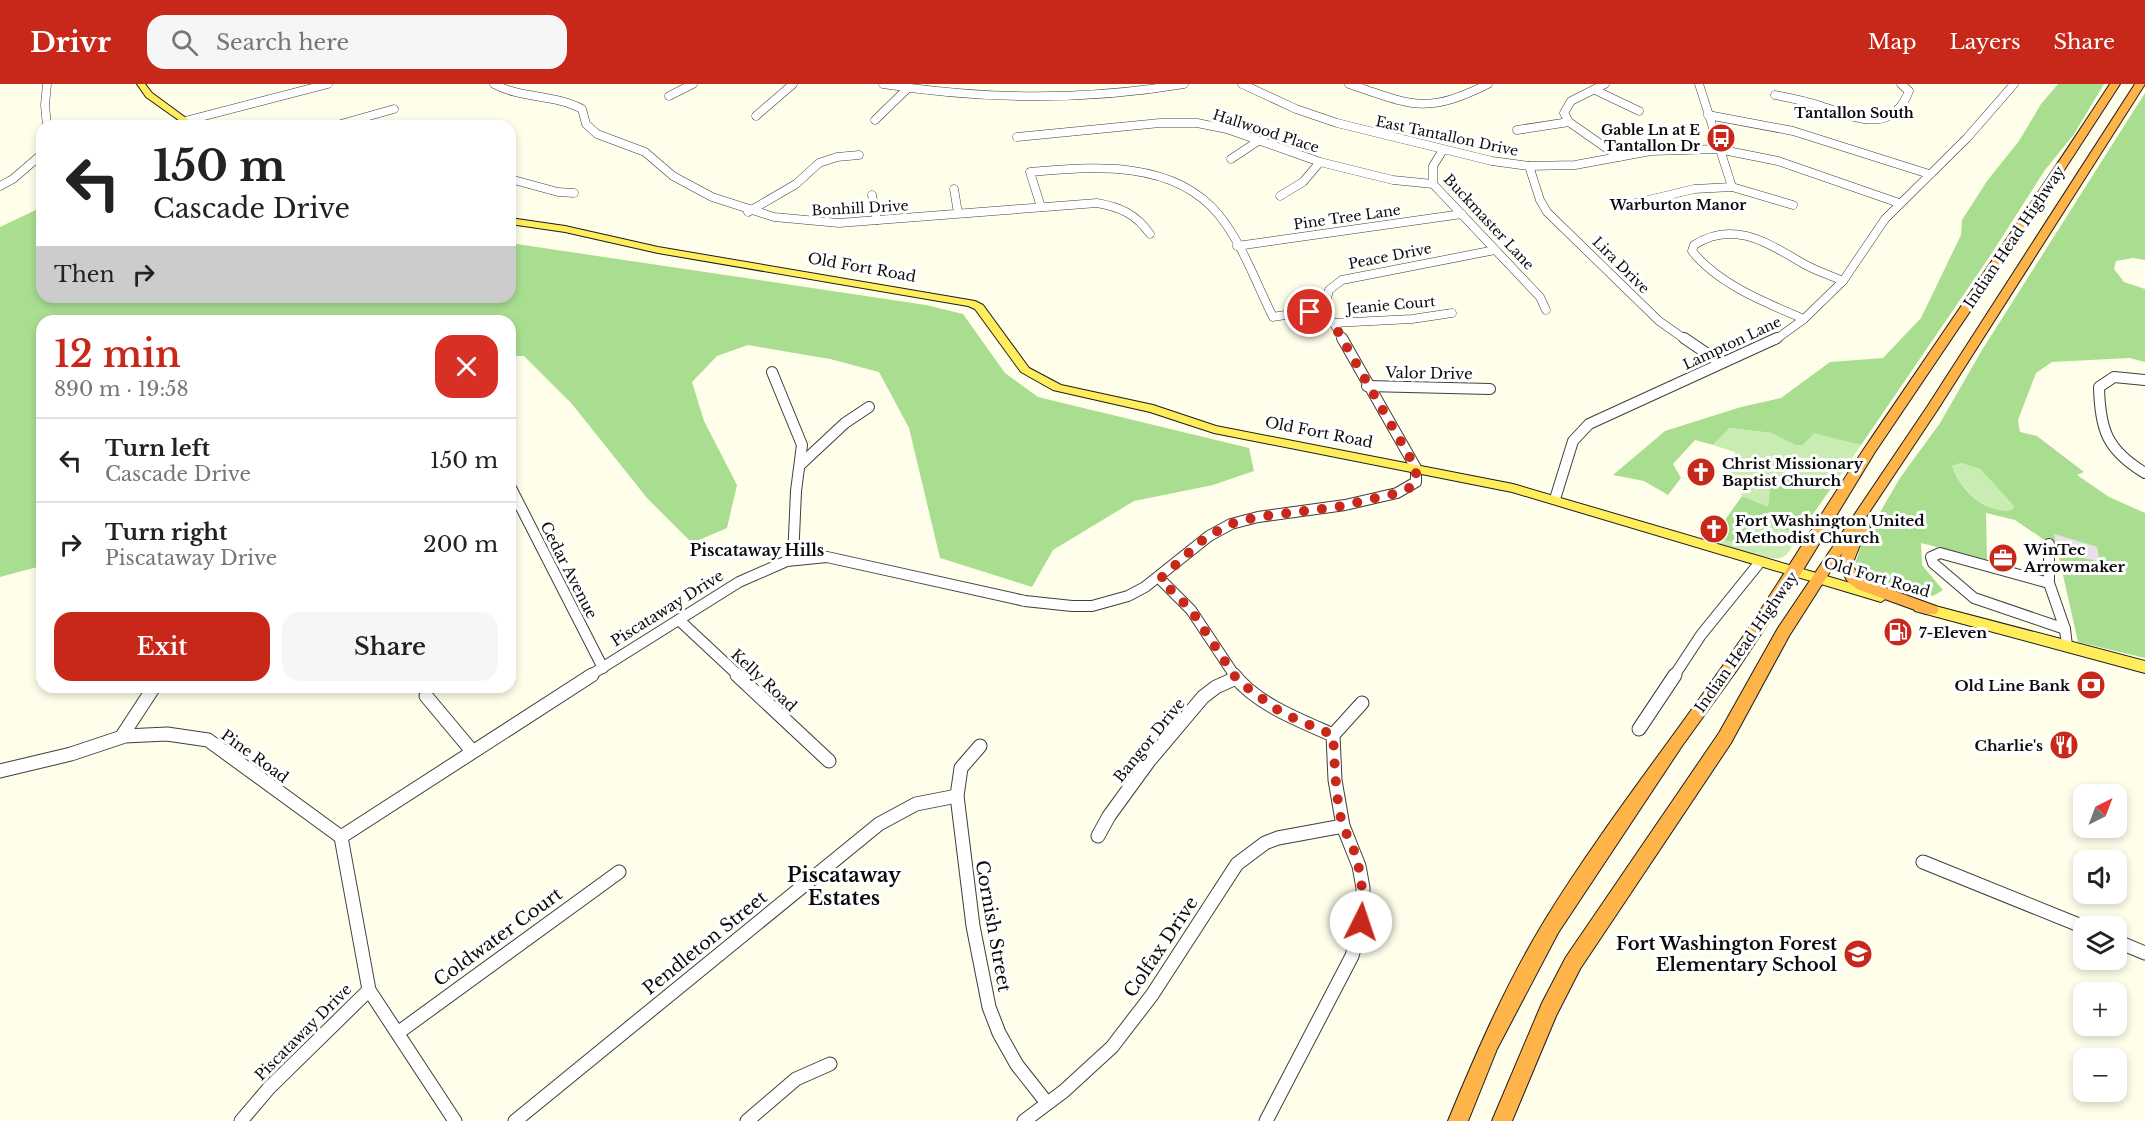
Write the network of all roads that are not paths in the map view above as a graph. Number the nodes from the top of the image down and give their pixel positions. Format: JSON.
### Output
{"nodes":[{"id":1,"x":47,"y":84,"type":"edge"},
{"id":2,"x":141,"y":84,"type":"edge"},
{"id":3,"x":328,"y":84,"type":"edge"},
{"id":4,"x":494,"y":84,"type":"edge"},
{"id":5,"x":693,"y":84,"type":"edge"},
{"id":6,"x":793,"y":84,"type":"edge"},
{"id":7,"x":883,"y":84,"type":"edge"},
{"id":8,"x":1184,"y":84,"type":"edge"},
{"id":9,"x":1242,"y":84,"type":"edge"},
{"id":10,"x":1349,"y":84,"type":"edge"},
{"id":11,"x":1488,"y":84,"type":"edge"},
{"id":12,"x":1605,"y":84,"type":"edge"},
{"id":13,"x":1699,"y":84,"type":"edge"},
{"id":14,"x":1901,"y":84,"type":"edge"},
{"id":15,"x":2014,"y":84,"type":"edge"},
{"id":16,"x":2115,"y":84,"type":"edge"},
{"id":17,"x":2140,"y":84,"type":"edge"},
{"id":18,"x":1148,"y":87,"type":"edge"},
{"id":19,"x":908,"y":88,"type":"junction"},
{"id":20,"x":1595,"y":90,"type":"junction"},
{"id":21,"x":1775,"y":95,"type":"dead end"},
{"id":22,"x":669,"y":96,"type":"dead end"},
{"id":23,"x":394,"y":109,"type":"dead end"},
{"id":24,"x":1639,"y":111,"type":"dead end"},
{"id":25,"x":1708,"y":115,"type":"junction"},
{"id":26,"x":756,"y":116,"type":"dead end"},
{"id":27,"x":46,"y":120,"type":"edge"},
{"id":28,"x":185,"y":120,"type":"edge"},
{"id":29,"x":196,"y":120,"type":"edge"},
{"id":30,"x":362,"y":120,"type":"edge"},
{"id":31,"x":875,"y":120,"type":"dead end"},
{"id":32,"x":1569,"y":123,"type":"junction"},
{"id":33,"x":1516,"y":130,"type":"dead end"},
{"id":34,"x":1017,"y":137,"type":"dead end"},
{"id":35,"x":1258,"y":141,"type":"junction"},
{"id":36,"x":1718,"y":149,"type":"junction"},
{"id":37,"x":1443,"y":150,"type":"junction"},
{"id":38,"x":858,"y":155,"type":"dead end"},
{"id":39,"x":1618,"y":157,"type":"junction"},
{"id":40,"x":36,"y":159,"type":"edge"},
{"id":41,"x":1231,"y":159,"type":"dead end"},
{"id":42,"x":1320,"y":162,"type":"junction"},
{"id":43,"x":1529,"y":166,"type":"junction"},
{"id":44,"x":1929,"y":174,"type":"junction"},
{"id":45,"x":516,"y":181,"type":"edge"},
{"id":46,"x":1434,"y":184,"type":"junction"},
{"id":47,"x":0,"y":186,"type":"edge"},
{"id":48,"x":1732,"y":187,"type":"junction"},
{"id":49,"x":954,"y":189,"type":"dead end"},
{"id":50,"x":574,"y":193,"type":"dead end"},
{"id":51,"x":872,"y":195,"type":"dead end"},
{"id":52,"x":1280,"y":196,"type":"dead end"},
{"id":53,"x":1636,"y":203,"type":"dead end"},
{"id":54,"x":1899,"y":203,"type":"junction"},
{"id":55,"x":1793,"y":206,"type":"dead end"},
{"id":56,"x":1041,"y":207,"type":"junction"},
{"id":57,"x":748,"y":212,"type":"junction"},
{"id":58,"x":958,"y":213,"type":"junction"},
{"id":59,"x":1461,"y":214,"type":"junction"},
{"id":60,"x":877,"y":220,"type":"junction"},
{"id":61,"x":516,"y":222,"type":"edge"},
{"id":62,"x":1150,"y":234,"type":"dead end"},
{"id":63,"x":1237,"y":246,"type":"junction"},
{"id":64,"x":1495,"y":250,"type":"junction"},
{"id":65,"x":1843,"y":281,"type":"junction"},
{"id":66,"x":1546,"y":310,"type":"dead end"},
{"id":67,"x":1452,"y":313,"type":"dead end"},
{"id":68,"x":1804,"y":319,"type":"junction"},
{"id":69,"x":1333,"y":323,"type":"junction"},
{"id":70,"x":1721,"y":363,"type":"junction"},
{"id":71,"x":772,"y":372,"type":"dead end"},
{"id":72,"x":2145,"y":380,"type":"edge"},
{"id":73,"x":1367,"y":386,"type":"junction"},
{"id":74,"x":1490,"y":388,"type":"dead end"},
{"id":75,"x":869,"y":407,"type":"dead end"},
{"id":76,"x":800,"y":465,"type":"junction"},
{"id":77,"x":1416,"y":468,"type":"junction"},
{"id":78,"x":2145,"y":473,"type":"edge"},
{"id":79,"x":1885,"y":478,"type":"junction"},
{"id":80,"x":516,"y":498,"type":"edge"},
{"id":81,"x":1555,"y":499,"type":"junction"},
{"id":82,"x":2049,"y":544,"type":"dead end"},
{"id":83,"x":793,"y":559,"type":"junction"},
{"id":84,"x":1760,"y":562,"type":"junction"},
{"id":85,"x":1795,"y":571,"type":"junction"},
{"id":86,"x":1818,"y":578,"type":"junction"},
{"id":87,"x":1160,"y":579,"type":"junction"},
{"id":88,"x":2049,"y":583,"type":"junction"},
{"id":89,"x":1931,"y":610,"type":"junction"},
{"id":90,"x":679,"y":620,"type":"junction"},
{"id":91,"x":2065,"y":629,"type":"junction"},
{"id":92,"x":2067,"y":646,"type":"junction"},
{"id":93,"x":2145,"y":667,"type":"edge"},
{"id":94,"x":603,"y":668,"type":"junction"},
{"id":95,"x":1236,"y":678,"type":"junction"},
{"id":96,"x":150,"y":693,"type":"edge"},
{"id":97,"x":426,"y":696,"type":"dead end"},
{"id":98,"x":1362,"y":703,"type":"dead end"},
{"id":99,"x":1639,"y":729,"type":"dead end"},
{"id":100,"x":1333,"y":735,"type":"junction"},
{"id":101,"x":122,"y":736,"type":"junction"},
{"id":102,"x":980,"y":746,"type":"dead end"},
{"id":103,"x":472,"y":750,"type":"junction"},
{"id":104,"x":828,"y":761,"type":"dead end"},
{"id":105,"x":0,"y":771,"type":"edge"},
{"id":106,"x":957,"y":796,"type":"junction"},
{"id":107,"x":1343,"y":826,"type":"junction"},
{"id":108,"x":1098,"y":836,"type":"dead end"},
{"id":109,"x":341,"y":837,"type":"junction"},
{"id":110,"x":1923,"y":862,"type":"dead end"},
{"id":111,"x":619,"y":872,"type":"dead end"},
{"id":112,"x":2073,"y":923,"type":"edge"},
{"id":113,"x":2127,"y":945,"type":"edge"},
{"id":114,"x":2145,"y":952,"type":"edge"},
{"id":115,"x":369,"y":990,"type":"junction"},
{"id":116,"x":399,"y":1032,"type":"junction"},
{"id":117,"x":830,"y":1064,"type":"dead end"},
{"id":118,"x":1047,"y":1103,"type":"junction"},
{"id":119,"x":240,"y":1121,"type":"edge"},
{"id":120,"x":455,"y":1121,"type":"edge"},
{"id":121,"x":515,"y":1121,"type":"edge"},
{"id":122,"x":747,"y":1121,"type":"edge"},
{"id":123,"x":1024,"y":1121,"type":"edge"},
{"id":124,"x":1266,"y":1121,"type":"edge"},
{"id":125,"x":1458,"y":1121,"type":"edge"},
{"id":126,"x":1502,"y":1121,"type":"edge"}],
"edges":[{"from":1,"to":27,"type":"street"},
{"from":2,"to":28,"type":"main road"},
{"from":3,"to":29,"type":"street"},
{"from":4,"to":57,"type":"street","name":"Bonhill Drive"},
{"from":5,"to":22,"type":"street"},
{"from":6,"to":26,"type":"street"},
{"from":7,"to":19,"type":"street"},
{"from":8,"to":18,"type":"street"},
{"from":9,"to":37,"type":"street","name":"East Tantallon Drive"},
{"from":10,"to":11,"type":"street"},
{"from":12,"to":20,"type":"street"},
{"from":13,"to":25,"type":"street"},
{"from":14,"to":21,"type":"street"},
{"from":15,"to":44,"type":"street","name":"Lampton Lane"},
{"from":16,"to":85,"type":"highway","name":"Indian Head Highway"},
{"from":17,"to":79,"type":"highway","name":"Indian Head Highway"},
{"from":18,"to":19,"type":"street"},
{"from":19,"to":31,"type":"street"},
{"from":20,"to":24,"type":"street"},
{"from":20,"to":32,"type":"street"},
{"from":23,"to":30,"type":"street"},
{"from":25,"to":36,"type":"street"},
{"from":25,"to":44,"type":"street"},
{"from":32,"to":33,"type":"street"},
{"from":32,"to":39,"type":"street"},
{"from":34,"to":35,"type":"street","name":"Hallwood Place"},
{"from":35,"to":41,"type":"street"},
{"from":35,"to":42,"type":"street","name":"Hallwood Place"},
{"from":36,"to":39,"type":"street","name":"East Tantallon Drive"},
{"from":36,"to":48,"type":"street"},
{"from":36,"to":54,"type":"street","name":"East Tantallon Drive"},
{"from":37,"to":43,"type":"street","name":"East Tantallon Drive"},
{"from":37,"to":46,"type":"street","name":"Buckmaster Lane"},
{"from":38,"to":57,"type":"street"},
{"from":39,"to":43,"type":"street","name":"East Tantallon Drive"},
{"from":40,"to":47,"type":"street"},
{"from":42,"to":46,"type":"street","name":"Hallwood Place"},
{"from":42,"to":52,"type":"street"},
{"from":43,"to":70,"type":"street","name":"Lira Drive"},
{"from":44,"to":54,"type":"street","name":"Lampton Lane"},
{"from":45,"to":50,"type":"street"},
{"from":46,"to":59,"type":"street","name":"Buckmaster Lane"},
{"from":48,"to":53,"type":"street"},
{"from":48,"to":55,"type":"street"},
{"from":49,"to":58,"type":"street"},
{"from":51,"to":60,"type":"street"},
{"from":54,"to":65,"type":"street","name":"Lampton Lane"},
{"from":56,"to":58,"type":"street","name":"Bonhill Drive"},
{"from":56,"to":62,"type":"street","name":"Bonhill Drive"},
{"from":56,"to":63,"type":"street"},
{"from":57,"to":60,"type":"street","name":"Bonhill Drive"},
{"from":58,"to":60,"type":"street","name":"Bonhill Drive"},
{"from":59,"to":63,"type":"street","name":"Pine Tree Lane"},
{"from":59,"to":64,"type":"street","name":"Buckmaster Lane"},
{"from":61,"to":77,"type":"main road","name":"Old Fort Road"},
{"from":63,"to":69,"type":"street"},
{"from":64,"to":66,"type":"street","name":"Buckmaster Lane"},
{"from":64,"to":69,"type":"street","name":"Peace Drive"},
{"from":65,"to":68,"type":"street","name":"Lampton Lane"},
{"from":65,"to":68,"type":"street"},
{"from":67,"to":69,"type":"street","name":"Jeanie Court"},
{"from":68,"to":70,"type":"street","name":"Lampton Lane"},
{"from":69,"to":73,"type":"street"},
{"from":70,"to":81,"type":"street","name":"Lampton Lane"},
{"from":71,"to":76,"type":"street"},
{"from":72,"to":78,"type":"street"},
{"from":73,"to":74,"type":"street","name":"Valor Drive"},
{"from":73,"to":77,"type":"street"},
{"from":75,"to":76,"type":"street"},
{"from":76,"to":83,"type":"street"},
{"from":77,"to":81,"type":"main road","name":"Old Fort Road"},
{"from":77,"to":87,"type":"street","name":"Piscataway Drive"},
{"from":79,"to":86,"type":"highway","name":"Indian Head Highway"},
{"from":79,"to":89,"type":"highway"},
{"from":80,"to":94,"type":"street","name":"Cedar Avenue"},
{"from":81,"to":84,"type":"main road","name":"Old Fort Road"},
{"from":82,"to":88,"type":"street"},
{"from":83,"to":87,"type":"street","name":"Piscataway Drive"},
{"from":83,"to":90,"type":"street","name":"Piscataway Drive"},
{"from":84,"to":85,"type":"main road","name":"Old Fort Road"},
{"from":84,"to":99,"type":"street"},
{"from":85,"to":86,"type":"main road","name":"Old Fort Road"},
{"from":85,"to":125,"type":"highway","name":"Indian Head Highway"},
{"from":86,"to":89,"type":"main road","name":"Old Fort Road"},
{"from":86,"to":126,"type":"highway","name":"Indian Head Highway"},
{"from":87,"to":95,"type":"street"},
{"from":88,"to":91,"type":"street"},
{"from":88,"to":91,"type":"street"},
{"from":89,"to":92,"type":"main road","name":"Old Fort Road"},
{"from":90,"to":94,"type":"street","name":"Piscataway Drive"},
{"from":90,"to":104,"type":"street","name":"Kelly Road"},
{"from":91,"to":92,"type":"street"},
{"from":92,"to":93,"type":"main road","name":"Old Fort Road"},
{"from":94,"to":103,"type":"street","name":"Piscataway Drive"},
{"from":95,"to":100,"type":"street"},
{"from":95,"to":108,"type":"street","name":"Bangor Drive"},
{"from":96,"to":101,"type":"street"},
{"from":97,"to":103,"type":"street"},
{"from":98,"to":100,"type":"street"},
{"from":100,"to":107,"type":"street"},
{"from":101,"to":105,"type":"street","name":"Pine Road"},
{"from":101,"to":109,"type":"street","name":"Pine Road"},
{"from":102,"to":106,"type":"street","name":"Cornish Street"},
{"from":103,"to":109,"type":"street","name":"Piscataway Drive"},
{"from":106,"to":118,"type":"street","name":"Cornish Street"},
{"from":106,"to":121,"type":"street","name":"Pendleton Street"},
{"from":107,"to":118,"type":"street","name":"Colfax Drive"},
{"from":107,"to":124,"type":"street"},
{"from":109,"to":115,"type":"street","name":"Piscataway Drive"},
{"from":110,"to":112,"type":"street"},
{"from":111,"to":116,"type":"street","name":"Coldwater Court"},
{"from":113,"to":114,"type":"street"},
{"from":115,"to":116,"type":"street"},
{"from":115,"to":119,"type":"street","name":"Piscataway Drive"},
{"from":116,"to":120,"type":"street"},
{"from":117,"to":122,"type":"street"},
{"from":118,"to":123,"type":"street","name":"Colfax Drive"}]}
